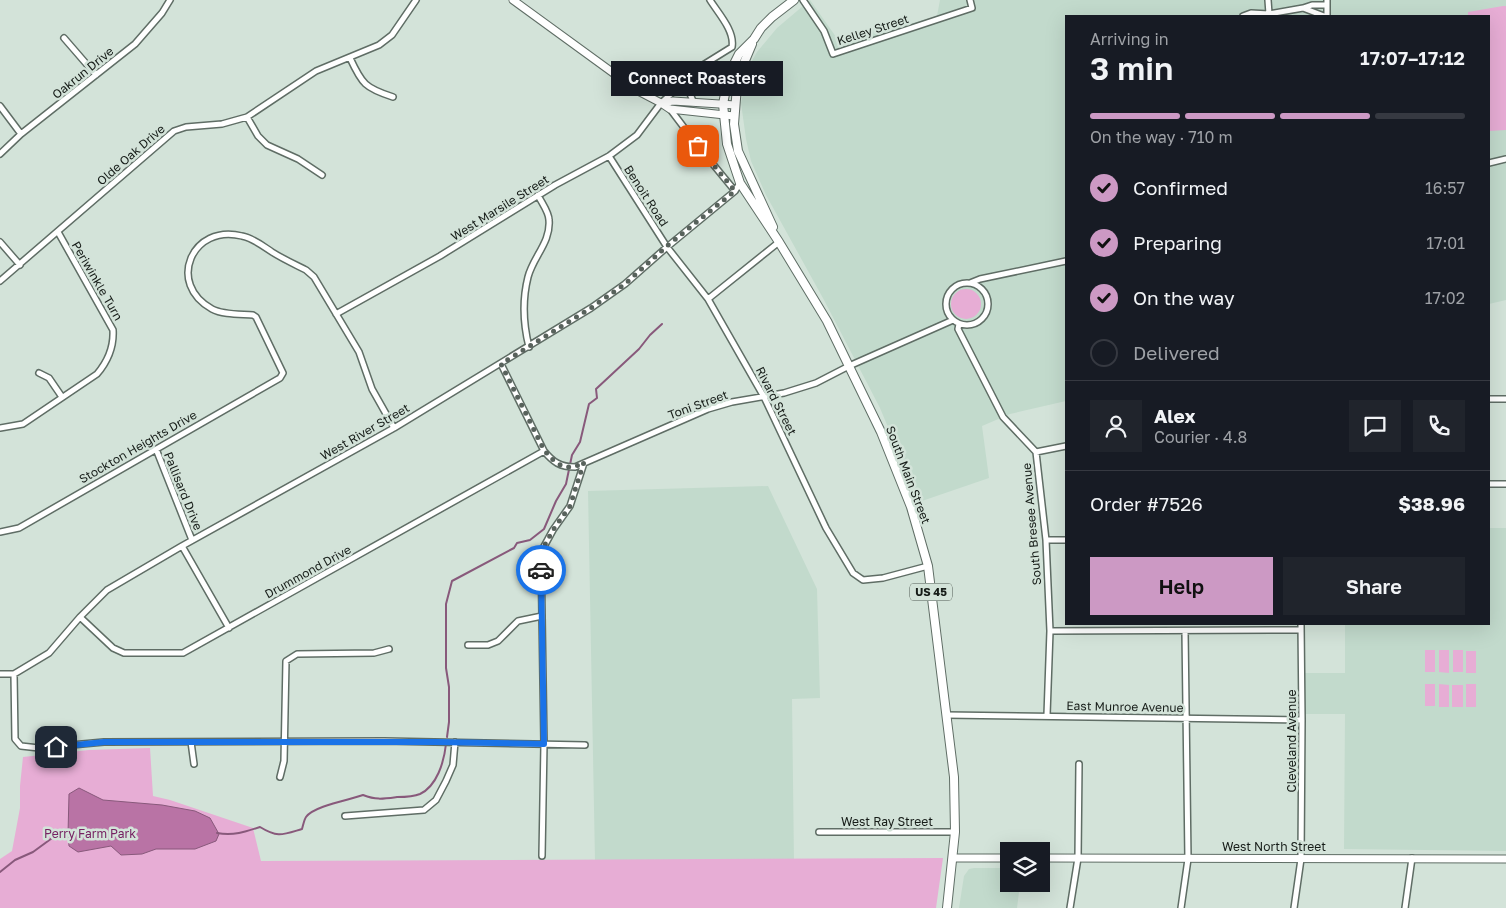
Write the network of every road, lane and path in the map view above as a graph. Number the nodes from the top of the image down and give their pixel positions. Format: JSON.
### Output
{"nodes":[{"id":1,"x":170,"y":0,"type":"edge"},
{"id":2,"x":416,"y":0,"type":"edge"},
{"id":3,"x":513,"y":0,"type":"edge"},
{"id":4,"x":710,"y":0,"type":"edge"},
{"id":5,"x":794,"y":0,"type":"edge"},
{"id":6,"x":803,"y":0,"type":"edge"},
{"id":7,"x":971,"y":0,"type":"edge"},
{"id":8,"x":1268,"y":0,"type":"edge"},
{"id":9,"x":1328,"y":3,"type":"edge"},
{"id":10,"x":1303,"y":8,"type":"junction"},
{"id":11,"x":1269,"y":14,"type":"junction"},
{"id":12,"x":1246,"y":15,"type":"edge"},
{"id":13,"x":1322,"y":15,"type":"edge"},
{"id":14,"x":64,"y":38,"type":"dead end"},
{"id":15,"x":754,"y":39,"type":"junction"},
{"id":16,"x":350,"y":58,"type":"junction"},
{"id":17,"x":96,"y":75,"type":"junction"},
{"id":18,"x":685,"y":82,"type":"junction"},
{"id":19,"x":393,"y":97,"type":"dead end"},
{"id":20,"x":693,"y":101,"type":"junction"},
{"id":21,"x":661,"y":103,"type":"junction"},
{"id":22,"x":723,"y":104,"type":"junction"},
{"id":23,"x":735,"y":105,"type":"junction"},
{"id":24,"x":0,"y":106,"type":"edge"},
{"id":25,"x":670,"y":109,"type":"junction"},
{"id":26,"x":724,"y":115,"type":"junction"},
{"id":27,"x":734,"y":116,"type":"junction"},
{"id":28,"x":247,"y":117,"type":"junction"},
{"id":29,"x":21,"y":134,"type":"junction"},
{"id":30,"x":0,"y":154,"type":"edge"},
{"id":31,"x":609,"y":156,"type":"junction"},
{"id":32,"x":1506,"y":159,"type":"edge"},
{"id":33,"x":1490,"y":163,"type":"edge"},
{"id":34,"x":322,"y":175,"type":"dead end"},
{"id":35,"x":740,"y":183,"type":"junction"},
{"id":36,"x":735,"y":191,"type":"junction"},
{"id":37,"x":747,"y":194,"type":"junction"},
{"id":38,"x":538,"y":195,"type":"junction"},
{"id":39,"x":58,"y":232,"type":"junction"},
{"id":40,"x":0,"y":242,"type":"edge"},
{"id":41,"x":779,"y":242,"type":"junction"},
{"id":42,"x":667,"y":246,"type":"junction"},
{"id":43,"x":1065,"y":261,"type":"edge"},
{"id":44,"x":20,"y":265,"type":"junction"},
{"id":45,"x":0,"y":281,"type":"edge"},
{"id":46,"x":970,"y":284,"type":"junction"},
{"id":47,"x":708,"y":299,"type":"junction"},
{"id":48,"x":336,"y":314,"type":"junction"},
{"id":49,"x":952,"y":320,"type":"junction"},
{"id":50,"x":959,"y":324,"type":"junction"},
{"id":51,"x":529,"y":347,"type":"junction"},
{"id":52,"x":501,"y":364,"type":"junction"},
{"id":53,"x":849,"y":366,"type":"junction"},
{"id":54,"x":38,"y":373,"type":"dead end"},
{"id":55,"x":62,"y":397,"type":"junction"},
{"id":56,"x":764,"y":397,"type":"junction"},
{"id":57,"x":1490,"y":399,"type":"edge"},
{"id":58,"x":1506,"y":399,"type":"edge"},
{"id":59,"x":0,"y":428,"type":"edge"},
{"id":60,"x":394,"y":428,"type":"junction"},
{"id":61,"x":1065,"y":446,"type":"edge"},
{"id":62,"x":156,"y":449,"type":"junction"},
{"id":63,"x":544,"y":450,"type":"junction"},
{"id":64,"x":1036,"y":452,"type":"junction"},
{"id":65,"x":584,"y":462,"type":"junction"},
{"id":66,"x":1490,"y":484,"type":"edge"},
{"id":67,"x":1506,"y":484,"type":"edge"},
{"id":68,"x":0,"y":532,"type":"edge"},
{"id":69,"x":192,"y":540,"type":"junction"},
{"id":70,"x":1046,"y":540,"type":"junction"},
{"id":71,"x":1065,"y":540,"type":"edge"},
{"id":72,"x":182,"y":546,"type":"junction"},
{"id":73,"x":928,"y":566,"type":"junction"},
{"id":74,"x":542,"y":616,"type":"junction"},
{"id":75,"x":80,"y":617,"type":"junction"},
{"id":76,"x":1130,"y":625,"type":"edge"},
{"id":77,"x":1218,"y":625,"type":"edge"},
{"id":78,"x":1301,"y":625,"type":"edge"},
{"id":79,"x":229,"y":628,"type":"junction"},
{"id":80,"x":1218,"y":630,"type":"junction"},
{"id":81,"x":1302,"y":630,"type":"junction"},
{"id":82,"x":1050,"y":631,"type":"junction"},
{"id":83,"x":1130,"y":631,"type":"junction"},
{"id":84,"x":1185,"y":631,"type":"junction"},
{"id":85,"x":468,"y":645,"type":"dead end"},
{"id":86,"x":390,"y":648,"type":"dead end"},
{"id":87,"x":0,"y":674,"type":"edge"},
{"id":88,"x":14,"y":674,"type":"junction"},
{"id":89,"x":946,"y":715,"type":"junction"},
{"id":90,"x":1047,"y":715,"type":"junction"},
{"id":91,"x":1186,"y":718,"type":"junction"},
{"id":92,"x":1302,"y":720,"type":"junction"},
{"id":93,"x":191,"y":742,"type":"junction"},
{"id":94,"x":284,"y":742,"type":"junction"},
{"id":95,"x":455,"y":742,"type":"junction"},
{"id":96,"x":544,"y":744,"type":"junction"},
{"id":97,"x":585,"y":745,"type":"dead end"},
{"id":98,"x":194,"y":764,"type":"dead end"},
{"id":99,"x":1079,"y":764,"type":"dead end"},
{"id":100,"x":280,"y":777,"type":"dead end"},
{"id":101,"x":345,"y":816,"type":"dead end"},
{"id":102,"x":819,"y":832,"type":"dead end"},
{"id":103,"x":955,"y":832,"type":"junction"},
{"id":104,"x":542,"y":856,"type":"dead end"},
{"id":105,"x":953,"y":858,"type":"junction"},
{"id":106,"x":1000,"y":858,"type":"edge"},
{"id":107,"x":1050,"y":858,"type":"edge"},
{"id":108,"x":1078,"y":858,"type":"junction"},
{"id":109,"x":1412,"y":858,"type":"junction"},
{"id":110,"x":1188,"y":859,"type":"junction"},
{"id":111,"x":1301,"y":859,"type":"junction"},
{"id":112,"x":1506,"y":859,"type":"edge"},
{"id":113,"x":947,"y":908,"type":"edge"},
{"id":114,"x":1070,"y":908,"type":"edge"},
{"id":115,"x":1181,"y":908,"type":"edge"},
{"id":116,"x":1294,"y":908,"type":"edge"},
{"id":117,"x":1405,"y":908,"type":"edge"}],
"edges":[{"from":1,"to":17,"type":"street","name":"Oakrun Drive"},
{"from":2,"to":16,"type":"street","name":"Olde Oak Drive"},
{"from":3,"to":21,"type":"main road"},
{"from":4,"to":18,"type":"street","name":"West Marsile Street"},
{"from":5,"to":15,"type":"main road","number":"US 45"},
{"from":6,"to":7,"type":"street","name":"Kelley Street"},
{"from":8,"to":11,"type":"street"},
{"from":9,"to":10,"type":"street"},
{"from":10,"to":11,"type":"street"},
{"from":10,"to":13,"type":"street"},
{"from":11,"to":12,"type":"street"},
{"from":14,"to":17,"type":"street"},
{"from":15,"to":22,"type":"main road","number":"US 45"},
{"from":15,"to":23,"type":"main road","number":"US 45"},
{"from":16,"to":19,"type":"street"},
{"from":16,"to":28,"type":"street","name":"Olde Oak Drive"},
{"from":17,"to":29,"type":"street","name":"Oakrun Drive"},
{"from":18,"to":20,"type":"street"},
{"from":18,"to":21,"type":"street","name":"West Marsile Street"},
{"from":20,"to":21,"type":"main road"},
{"from":20,"to":22,"type":"main road"},
{"from":21,"to":25,"type":"main road"},
{"from":21,"to":31,"type":"street","name":"West Marsile Street"},
{"from":22,"to":23,"type":"main road"},
{"from":22,"to":26,"type":"main road","number":"US 45"},
{"from":23,"to":27,"type":"main road","number":"US 45"},
{"from":24,"to":29,"type":"street"},
{"from":25,"to":26,"type":"main road"},
{"from":25,"to":36,"type":"street"},
{"from":26,"to":27,"type":"main road"},
{"from":26,"to":35,"type":"main road","name":"South Main Street","number":"US 45"},
{"from":27,"to":41,"type":"main road","name":"South Main Street","number":"US 45"},
{"from":28,"to":34,"type":"street"},
{"from":28,"to":39,"type":"street","name":"Olde Oak Drive"},
{"from":29,"to":30,"type":"street","name":"Oakrun Drive"},
{"from":31,"to":38,"type":"street","name":"West Marsile Street"},
{"from":31,"to":42,"type":"street","name":"Benoit Road"},
{"from":32,"to":33,"type":"street"},
{"from":35,"to":36,"type":"street","name":"West River Street"},
{"from":35,"to":37,"type":"main road","name":"South Main Street","number":"US 45"},
{"from":36,"to":37,"type":"street"},
{"from":36,"to":42,"type":"street","name":"West River Street"},
{"from":37,"to":41,"type":"main road","name":"South Main Street","number":"US 45"},
{"from":38,"to":48,"type":"street","name":"West Marsile Street"},
{"from":38,"to":51,"type":"street"},
{"from":39,"to":44,"type":"street","name":"Olde Oak Drive"},
{"from":39,"to":55,"type":"street","name":"Periwinkle Turn"},
{"from":40,"to":44,"type":"street"},
{"from":41,"to":47,"type":"street"},
{"from":41,"to":53,"type":"main road","name":"South Main Street","number":"US 45"},
{"from":42,"to":47,"type":"street","name":"Rivard Street"},
{"from":42,"to":51,"type":"street","name":"West River Street"},
{"from":43,"to":46,"type":"street"},
{"from":44,"to":45,"type":"street","name":"Olde Oak Drive"},
{"from":46,"to":49,"type":"street"},
{"from":46,"to":50,"type":"street"},
{"from":47,"to":56,"type":"street","name":"Rivard Street"},
{"from":48,"to":60,"type":"street"},
{"from":48,"to":62,"type":"street","name":"Stockton Heights Drive"},
{"from":49,"to":50,"type":"street"},
{"from":49,"to":53,"type":"street","name":"Toni Street"},
{"from":50,"to":64,"type":"street","name":"South Bresee Avenue"},
{"from":51,"to":52,"type":"street","name":"West River Street"},
{"from":52,"to":60,"type":"street","name":"West River Street"},
{"from":52,"to":63,"type":"street"},
{"from":53,"to":56,"type":"street","name":"Toni Street"},
{"from":53,"to":73,"type":"main road","name":"South Main Street","number":"US 45"},
{"from":54,"to":55,"type":"street"},
{"from":55,"to":59,"type":"street","name":"Periwinkle Turn"},
{"from":56,"to":65,"type":"street","name":"Toni Street"},
{"from":56,"to":73,"type":"street","name":"Rivard Street"},
{"from":57,"to":58,"type":"street"},
{"from":60,"to":69,"type":"street","name":"West River Street"},
{"from":61,"to":64,"type":"street"},
{"from":62,"to":68,"type":"street","name":"Stockton Heights Drive"},
{"from":62,"to":69,"type":"street","name":"Pallisard Drive"},
{"from":63,"to":65,"type":"street","name":"Toni Street"},
{"from":63,"to":79,"type":"street","name":"Drummond Drive"},
{"from":64,"to":70,"type":"street","name":"South Bresee Avenue"},
{"from":65,"to":74,"type":"street"},
{"from":66,"to":67,"type":"street"},
{"from":69,"to":72,"type":"street","name":"West River Street"},
{"from":70,"to":71,"type":"street"},
{"from":70,"to":82,"type":"street","name":"South Bresee Avenue"},
{"from":72,"to":75,"type":"street","name":"West River Street"},
{"from":72,"to":79,"type":"street"},
{"from":73,"to":89,"type":"main road","name":"South Main Street","number":"US 45"},
{"from":74,"to":85,"type":"street"},
{"from":74,"to":96,"type":"street"},
{"from":75,"to":79,"type":"street","name":"Drummond Drive"},
{"from":75,"to":88,"type":"street","name":"West River Street"},
{"from":76,"to":83,"type":"street"},
{"from":77,"to":80,"type":"street"},
{"from":78,"to":81,"type":"street","name":"Cleveland Avenue"},
{"from":80,"to":81,"type":"street"},
{"from":80,"to":84,"type":"street"},
{"from":81,"to":92,"type":"street","name":"Cleveland Avenue"},
{"from":82,"to":83,"type":"street"},
{"from":82,"to":90,"type":"street","name":"South Bresee Avenue"},
{"from":83,"to":84,"type":"street"},
{"from":84,"to":91,"type":"street"},
{"from":86,"to":94,"type":"street"},
{"from":87,"to":88,"type":"street"},
{"from":88,"to":93,"type":"street"},
{"from":89,"to":90,"type":"street","name":"East Munroe Avenue"},
{"from":89,"to":103,"type":"main road","name":"South Main Street","number":"US 45"},
{"from":90,"to":91,"type":"street","name":"East Munroe Avenue"},
{"from":91,"to":92,"type":"street","name":"East Munroe Avenue"},
{"from":91,"to":110,"type":"street"},
{"from":92,"to":111,"type":"street","name":"Cleveland Avenue"},
{"from":93,"to":94,"type":"street"},
{"from":93,"to":98,"type":"street"},
{"from":94,"to":95,"type":"street"},
{"from":94,"to":100,"type":"street"},
{"from":95,"to":96,"type":"street"},
{"from":95,"to":101,"type":"street"},
{"from":96,"to":97,"type":"street"},
{"from":96,"to":104,"type":"street"},
{"from":99,"to":108,"type":"street"},
{"from":102,"to":103,"type":"street","name":"West Ray Street"},
{"from":103,"to":105,"type":"main road","name":"South Main Street","number":"US 45"},
{"from":105,"to":106,"type":"main road"},
{"from":105,"to":113,"type":"main road","number":"US 45"},
{"from":107,"to":108,"type":"main road","name":"West North Street"},
{"from":108,"to":110,"type":"main road","name":"West North Street"},
{"from":108,"to":114,"type":"street"},
{"from":109,"to":111,"type":"main road","name":"West North Street"},
{"from":109,"to":112,"type":"main road","name":"West North Street"},
{"from":109,"to":117,"type":"street"},
{"from":110,"to":111,"type":"main road","name":"West North Street"},
{"from":110,"to":115,"type":"street"},
{"from":111,"to":116,"type":"street","name":"Cleveland Avenue"}]}
